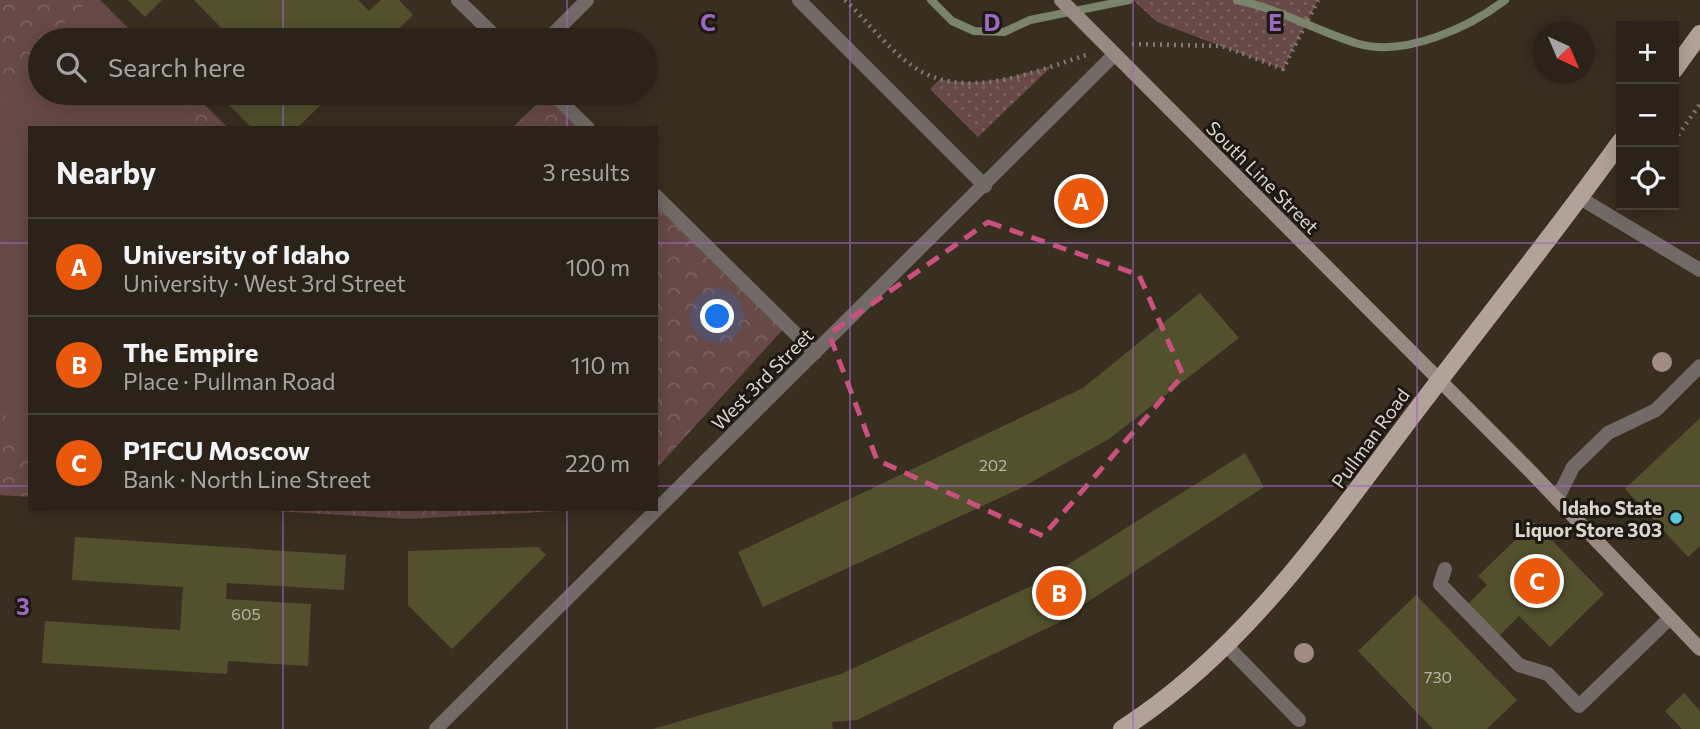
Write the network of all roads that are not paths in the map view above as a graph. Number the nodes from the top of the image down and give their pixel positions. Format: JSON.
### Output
{"nodes":[{"id":1,"x":458,"y":0,"type":"edge"},
{"id":2,"x":587,"y":0,"type":"edge"},
{"id":3,"x":799,"y":0,"type":"edge"},
{"id":4,"x":1061,"y":0,"type":"edge"},
{"id":5,"x":487,"y":28,"type":"edge"},
{"id":6,"x":559,"y":28,"type":"edge"},
{"id":7,"x":1700,"y":34,"type":"edge"},
{"id":8,"x":1114,"y":55,"type":"junction"},
{"id":9,"x":1679,"y":63,"type":"edge"},
{"id":10,"x":564,"y":105,"type":"edge"},
{"id":11,"x":585,"y":126,"type":"edge"},
{"id":12,"x":1617,"y":147,"type":"edge"},
{"id":13,"x":985,"y":186,"type":"junction"},
{"id":14,"x":658,"y":197,"type":"edge"},
{"id":15,"x":1580,"y":198,"type":"junction"},
{"id":16,"x":1700,"y":270,"type":"edge"},
{"id":17,"x":815,"y":352,"type":"junction"},
{"id":18,"x":1700,"y":366,"type":"edge"},
{"id":19,"x":1440,"y":380,"type":"junction"},
{"id":20,"x":1557,"y":499,"type":"junction"},
{"id":21,"x":658,"y":508,"type":"edge"},
{"id":22,"x":655,"y":511,"type":"edge"},
{"id":23,"x":1445,"y":569,"type":"dead end"},
{"id":24,"x":1670,"y":618,"type":"junction"},
{"id":25,"x":1227,"y":646,"type":"junction"},
{"id":26,"x":1700,"y":651,"type":"edge"},
{"id":27,"x":1299,"y":720,"type":"dead end"},
{"id":28,"x":436,"y":729,"type":"edge"},
{"id":29,"x":1122,"y":729,"type":"edge"}],
"edges":[{"from":1,"to":5,"type":"street"},
{"from":2,"to":6,"type":"street"},
{"from":3,"to":13,"type":"street"},
{"from":4,"to":8,"type":"street","name":"South Line Street"},
{"from":7,"to":9,"type":"main road"},
{"from":8,"to":13,"type":"street","name":"West 3rd Street"},
{"from":8,"to":19,"type":"street","name":"South Line Street"},
{"from":10,"to":11,"type":"street"},
{"from":12,"to":15,"type":"main road","name":"Pullman Road"},
{"from":13,"to":17,"type":"street","name":"West 3rd Street"},
{"from":14,"to":17,"type":"street"},
{"from":15,"to":16,"type":"street"},
{"from":15,"to":19,"type":"main road","name":"Pullman Road"},
{"from":17,"to":21,"type":"street","name":"West 3rd Street"},
{"from":18,"to":20,"type":"street"},
{"from":19,"to":20,"type":"street","name":"South Line Street"},
{"from":19,"to":25,"type":"main road","name":"Pullman Road"},
{"from":20,"to":24,"type":"street","name":"South Line Street"},
{"from":22,"to":28,"type":"street","name":"West 3rd Street"},
{"from":23,"to":24,"type":"street"},
{"from":24,"to":26,"type":"street","name":"South Line Street"},
{"from":25,"to":27,"type":"street"},
{"from":25,"to":29,"type":"main road","name":"Pullman Road"}]}
